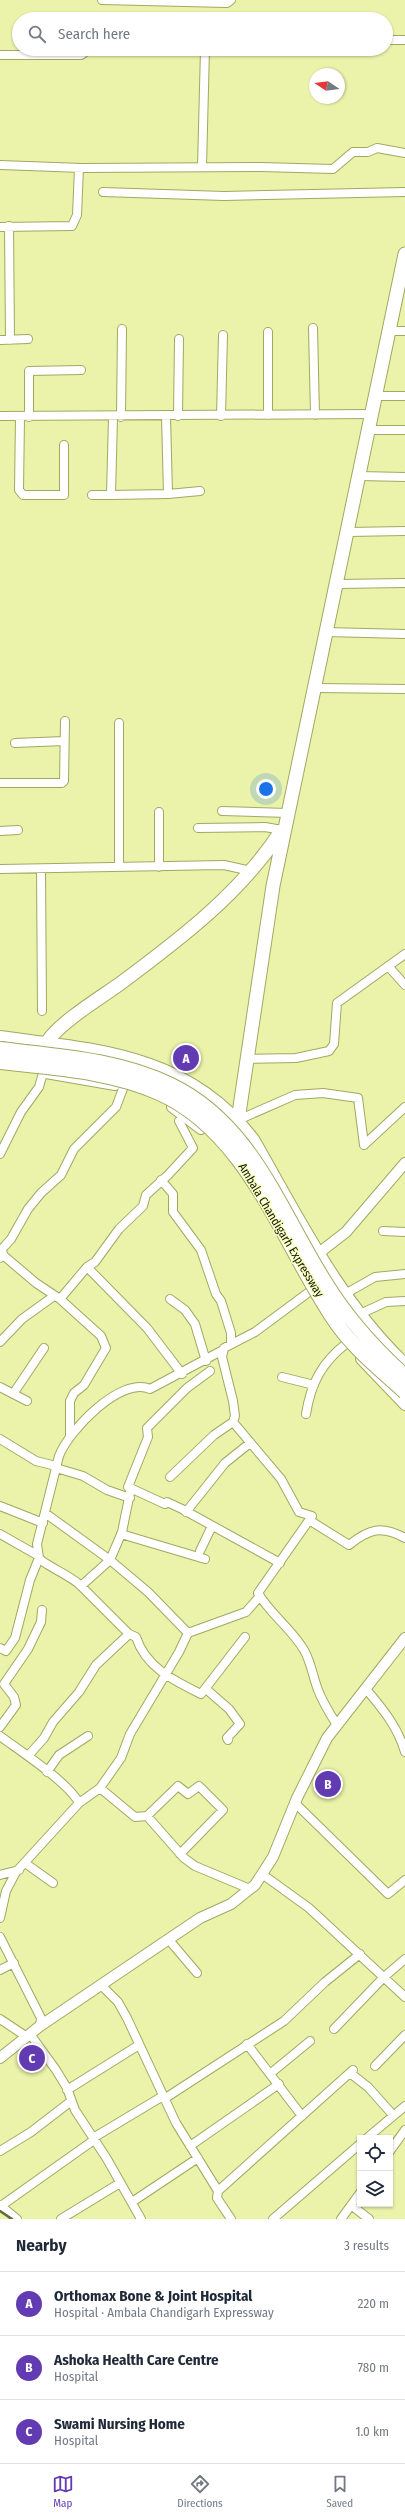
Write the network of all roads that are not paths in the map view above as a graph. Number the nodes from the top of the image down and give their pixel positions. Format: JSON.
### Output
{"nodes":[{"id":1,"x":102,"y":0,"type":"edge"},
{"id":2,"x":231,"y":0,"type":"edge"},
{"id":3,"x":393,"y":40,"type":"edge"},
{"id":4,"x":405,"y":40,"type":"edge"},
{"id":5,"x":0,"y":56,"type":"edge"},
{"id":6,"x":12,"y":56,"type":"edge"},
{"id":7,"x":205,"y":56,"type":"edge"},
{"id":8,"x":405,"y":153,"type":"edge"},
{"id":9,"x":0,"y":165,"type":"edge"},
{"id":10,"x":202,"y":167,"type":"junction"},
{"id":11,"x":78,"y":168,"type":"junction"},
{"id":12,"x":103,"y":192,"type":"dead end"},
{"id":13,"x":405,"y":192,"type":"edge"},
{"id":14,"x":4,"y":226,"type":"edge"},
{"id":15,"x":405,"y":257,"type":"edge"},
{"id":16,"x":402,"y":287,"type":"edge"},
{"id":17,"x":313,"y":328,"type":"dead end"},
{"id":18,"x":122,"y":329,"type":"dead end"},
{"id":19,"x":389,"y":331,"type":"junction"},
{"id":20,"x":405,"y":331,"type":"edge"},
{"id":21,"x":268,"y":332,"type":"dead end"},
{"id":22,"x":223,"y":335,"type":"dead end"},
{"id":23,"x":28,"y":339,"type":"dead end"},
{"id":24,"x":179,"y":339,"type":"dead end"},
{"id":25,"x":0,"y":340,"type":"edge"},
{"id":26,"x":10,"y":340,"type":"junction"},
{"id":27,"x":82,"y":370,"type":"dead end"},
{"id":28,"x":376,"y":396,"type":"junction"},
{"id":29,"x":405,"y":396,"type":"edge"},
{"id":30,"x":372,"y":414,"type":"junction"},
{"id":31,"x":268,"y":415,"type":"junction"},
{"id":32,"x":315,"y":415,"type":"junction"},
{"id":33,"x":0,"y":416,"type":"edge"},
{"id":34,"x":166,"y":416,"type":"junction"},
{"id":35,"x":178,"y":416,"type":"junction"},
{"id":36,"x":222,"y":416,"type":"junction"},
{"id":37,"x":24,"y":417,"type":"junction"},
{"id":38,"x":112,"y":417,"type":"junction"},
{"id":39,"x":121,"y":417,"type":"junction"},
{"id":40,"x":369,"y":430,"type":"junction"},
{"id":41,"x":405,"y":430,"type":"edge"},
{"id":42,"x":64,"y":444,"type":"dead end"},
{"id":43,"x":359,"y":476,"type":"junction"},
{"id":44,"x":405,"y":476,"type":"edge"},
{"id":45,"x":200,"y":491,"type":"dead end"},
{"id":46,"x":168,"y":494,"type":"junction"},
{"id":47,"x":92,"y":495,"type":"dead end"},
{"id":48,"x":111,"y":495,"type":"junction"},
{"id":49,"x":405,"y":531,"type":"edge"},
{"id":50,"x":348,"y":532,"type":"junction"},
{"id":51,"x":405,"y":583,"type":"edge"},
{"id":52,"x":337,"y":584,"type":"junction"},
{"id":53,"x":326,"y":632,"type":"junction"},
{"id":54,"x":405,"y":634,"type":"edge"},
{"id":55,"x":314,"y":688,"type":"junction"},
{"id":56,"x":405,"y":689,"type":"edge"},
{"id":57,"x":64,"y":721,"type":"dead end"},
{"id":58,"x":119,"y":723,"type":"dead end"},
{"id":59,"x":64,"y":741,"type":"junction"},
{"id":60,"x":15,"y":743,"type":"dead end"},
{"id":61,"x":0,"y":783,"type":"edge"},
{"id":62,"x":222,"y":811,"type":"dead end"},
{"id":63,"x":159,"y":812,"type":"dead end"},
{"id":64,"x":285,"y":823,"type":"junction"},
{"id":65,"x":198,"y":828,"type":"dead end"},
{"id":66,"x":18,"y":830,"type":"dead end"},
{"id":67,"x":0,"y":831,"type":"edge"},
{"id":68,"x":159,"y":866,"type":"junction"},
{"id":69,"x":119,"y":867,"type":"junction"},
{"id":70,"x":0,"y":869,"type":"edge"},
{"id":71,"x":41,"y":869,"type":"junction"},
{"id":72,"x":251,"y":871,"type":"junction"},
{"id":73,"x":405,"y":954,"type":"edge"},
{"id":74,"x":388,"y":966,"type":"junction"},
{"id":75,"x":405,"y":985,"type":"edge"},
{"id":76,"x":42,"y":1011,"type":"dead end"},
{"id":77,"x":0,"y":1036,"type":"edge"},
{"id":78,"x":47,"y":1042,"type":"junction"},
{"id":79,"x":0,"y":1049,"type":"edge"},
{"id":80,"x":247,"y":1059,"type":"junction"},
{"id":81,"x":0,"y":1062,"type":"edge"},
{"id":82,"x":0,"y":1067,"type":"edge"},
{"id":83,"x":43,"y":1073,"type":"junction"},
{"id":84,"x":124,"y":1086,"type":"junction"},
{"id":85,"x":405,"y":1107,"type":"edge"},
{"id":86,"x":238,"y":1120,"type":"junction"},
{"id":87,"x":179,"y":1121,"type":"dead end"},
{"id":88,"x":217,"y":1144,"type":"junction"},
{"id":89,"x":0,"y":1154,"type":"edge"},
{"id":90,"x":405,"y":1162,"type":"edge"},
{"id":91,"x":161,"y":1180,"type":"junction"},
{"id":92,"x":383,"y":1231,"type":"dead end"},
{"id":93,"x":405,"y":1232,"type":"edge"},
{"id":94,"x":2,"y":1250,"type":"edge"},
{"id":95,"x":320,"y":1252,"type":"junction"},
{"id":96,"x":86,"y":1267,"type":"junction"},
{"id":97,"x":296,"y":1269,"type":"junction"},
{"id":98,"x":405,"y":1274,"type":"edge"},
{"id":99,"x":309,"y":1292,"type":"junction"},
{"id":100,"x":345,"y":1294,"type":"junction"},
{"id":101,"x":57,"y":1298,"type":"junction"},
{"id":102,"x":170,"y":1299,"type":"dead end"},
{"id":103,"x":405,"y":1301,"type":"edge"},
{"id":104,"x":360,"y":1314,"type":"junction"},
{"id":105,"x":0,"y":1342,"type":"edge"},
{"id":106,"x":231,"y":1342,"type":"junction"},
{"id":107,"x":347,"y":1344,"type":"junction"},
{"id":108,"x":44,"y":1348,"type":"dead end"},
{"id":109,"x":223,"y":1350,"type":"junction"},
{"id":110,"x":206,"y":1360,"type":"junction"},
{"id":111,"x":405,"y":1363,"type":"edge"},
{"id":112,"x":210,"y":1372,"type":"dead end"},
{"id":113,"x":182,"y":1374,"type":"junction"},
{"id":114,"x":405,"y":1376,"type":"edge"},
{"id":115,"x":282,"y":1377,"type":"dead end"},
{"id":116,"x":314,"y":1385,"type":"junction"},
{"id":117,"x":0,"y":1387,"type":"edge"},
{"id":118,"x":405,"y":1392,"type":"edge"},
{"id":119,"x":13,"y":1394,"type":"junction"},
{"id":120,"x":27,"y":1401,"type":"dead end"},
{"id":121,"x":405,"y":1405,"type":"edge"},
{"id":122,"x":306,"y":1414,"type":"dead end"},
{"id":123,"x":233,"y":1422,"type":"junction"},
{"id":124,"x":70,"y":1437,"type":"junction"},
{"id":125,"x":0,"y":1439,"type":"edge"},
{"id":126,"x":250,"y":1443,"type":"junction"},
{"id":127,"x":56,"y":1467,"type":"junction"},
{"id":128,"x":170,"y":1477,"type":"dead end"},
{"id":129,"x":131,"y":1488,"type":"junction"},
{"id":130,"x":130,"y":1498,"type":"junction"},
{"id":131,"x":0,"y":1506,"type":"edge"},
{"id":132,"x":186,"y":1512,"type":"junction"},
{"id":133,"x":45,"y":1513,"type":"junction"},
{"id":134,"x":309,"y":1520,"type":"junction"},
{"id":135,"x":43,"y":1523,"type":"junction"},
{"id":136,"x":212,"y":1526,"type":"junction"},
{"id":137,"x":0,"y":1534,"type":"edge"},
{"id":138,"x":121,"y":1534,"type":"junction"},
{"id":139,"x":405,"y":1538,"type":"edge"},
{"id":140,"x":200,"y":1551,"type":"dead end"},
{"id":141,"x":38,"y":1556,"type":"junction"},
{"id":142,"x":205,"y":1559,"type":"dead end"},
{"id":143,"x":110,"y":1560,"type":"junction"},
{"id":144,"x":280,"y":1563,"type":"junction"},
{"id":145,"x":81,"y":1586,"type":"junction"},
{"id":146,"x":260,"y":1596,"type":"junction"},
{"id":147,"x":42,"y":1610,"type":"dead end"},
{"id":148,"x":188,"y":1633,"type":"junction"},
{"id":149,"x":129,"y":1634,"type":"junction"},
{"id":150,"x":245,"y":1636,"type":"dead end"},
{"id":151,"x":405,"y":1638,"type":"edge"},
{"id":152,"x":0,"y":1648,"type":"edge"},
{"id":153,"x":164,"y":1675,"type":"junction"},
{"id":154,"x":206,"y":1689,"type":"junction"},
{"id":155,"x":366,"y":1689,"type":"junction"},
{"id":156,"x":337,"y":1725,"type":"junction"},
{"id":157,"x":0,"y":1727,"type":"edge"},
{"id":158,"x":88,"y":1736,"type":"dead end"},
{"id":159,"x":1,"y":1739,"type":"edge"},
{"id":160,"x":228,"y":1740,"type":"dead end"},
{"id":161,"x":405,"y":1752,"type":"edge"},
{"id":162,"x":28,"y":1756,"type":"junction"},
{"id":163,"x":48,"y":1772,"type":"junction"},
{"id":164,"x":100,"y":1788,"type":"junction"},
{"id":165,"x":79,"y":1803,"type":"junction"},
{"id":166,"x":295,"y":1803,"type":"junction"},
{"id":167,"x":147,"y":1816,"type":"junction"},
{"id":168,"x":180,"y":1854,"type":"junction"},
{"id":169,"x":25,"y":1863,"type":"junction"},
{"id":170,"x":18,"y":1870,"type":"junction"},
{"id":171,"x":262,"y":1874,"type":"junction"},
{"id":172,"x":0,"y":1875,"type":"edge"},
{"id":173,"x":405,"y":1880,"type":"edge"},
{"id":174,"x":53,"y":1883,"type":"dead end"},
{"id":175,"x":250,"y":1889,"type":"junction"},
{"id":176,"x":0,"y":1918,"type":"edge"},
{"id":177,"x":0,"y":1937,"type":"edge"},
{"id":178,"x":169,"y":1940,"type":"junction"},
{"id":179,"x":360,"y":1954,"type":"junction"},
{"id":180,"x":405,"y":1959,"type":"edge"},
{"id":181,"x":14,"y":1963,"type":"junction"},
{"id":182,"x":0,"y":1970,"type":"edge"},
{"id":183,"x":197,"y":1973,"type":"dead end"},
{"id":184,"x":384,"y":1977,"type":"junction"},
{"id":185,"x":102,"y":1985,"type":"junction"},
{"id":186,"x":405,"y":1997,"type":"edge"},
{"id":187,"x":0,"y":2019,"type":"edge"},
{"id":188,"x":40,"y":2026,"type":"junction"},
{"id":189,"x":334,"y":2029,"type":"dead end"},
{"id":190,"x":405,"y":2035,"type":"edge"},
{"id":191,"x":28,"y":2036,"type":"junction"},
{"id":192,"x":310,"y":2040,"type":"dead end"},
{"id":193,"x":247,"y":2044,"type":"junction"},
{"id":194,"x":139,"y":2045,"type":"junction"},
{"id":195,"x":2,"y":2054,"type":"edge"},
{"id":196,"x":375,"y":2066,"type":"dead end"},
{"id":197,"x":271,"y":2073,"type":"junction"},
{"id":198,"x":279,"y":2084,"type":"junction"},
{"id":199,"x":67,"y":2090,"type":"junction"},
{"id":200,"x":164,"y":2098,"type":"junction"},
{"id":201,"x":70,"y":2102,"type":"junction"},
{"id":202,"x":403,"y":2110,"type":"edge"},
{"id":203,"x":393,"y":2115,"type":"junction"},
{"id":204,"x":302,"y":2116,"type":"junction"},
{"id":205,"x":405,"y":2130,"type":"edge"},
{"id":206,"x":370,"y":2135,"type":"edge"},
{"id":207,"x":94,"y":2139,"type":"junction"},
{"id":208,"x":190,"y":2146,"type":"junction"},
{"id":209,"x":357,"y":2147,"type":"edge"},
{"id":210,"x":393,"y":2147,"type":"edge"},
{"id":211,"x":0,"y":2152,"type":"edge"},
{"id":212,"x":198,"y":2158,"type":"junction"},
{"id":213,"x":120,"y":2183,"type":"junction"},
{"id":214,"x":218,"y":2191,"type":"junction"},
{"id":215,"x":357,"y":2197,"type":"edge"},
{"id":216,"x":132,"y":2202,"type":"junction"},
{"id":217,"x":1,"y":2206,"type":"edge"},
{"id":218,"x":350,"y":2206,"type":"junction"},
{"id":219,"x":17,"y":2219,"type":"edge"},
{"id":220,"x":61,"y":2219,"type":"edge"},
{"id":221,"x":141,"y":2219,"type":"edge"},
{"id":222,"x":231,"y":2219,"type":"edge"},
{"id":223,"x":273,"y":2219,"type":"edge"},
{"id":224,"x":341,"y":2219,"type":"edge"},
{"id":225,"x":369,"y":2219,"type":"edge"}],
"edges":[{"from":1,"to":2,"type":"street"},
{"from":3,"to":4,"type":"street"},
{"from":5,"to":6,"type":"street"},
{"from":7,"to":10,"type":"street"},
{"from":8,"to":10,"type":"street"},
{"from":9,"to":11,"type":"street"},
{"from":10,"to":11,"type":"street"},
{"from":11,"to":14,"type":"street"},
{"from":12,"to":13,"type":"street"},
{"from":14,"to":26,"type":"street"},
{"from":15,"to":16,"type":"main road"},
{"from":16,"to":19,"type":"main road"},
{"from":17,"to":32,"type":"street"},
{"from":18,"to":39,"type":"street"},
{"from":19,"to":20,"type":"street"},
{"from":19,"to":28,"type":"main road"},
{"from":21,"to":31,"type":"street"},
{"from":22,"to":36,"type":"street"},
{"from":23,"to":26,"type":"street"},
{"from":24,"to":35,"type":"street"},
{"from":25,"to":26,"type":"street"},
{"from":27,"to":37,"type":"street"},
{"from":28,"to":29,"type":"street"},
{"from":28,"to":30,"type":"main road"},
{"from":30,"to":32,"type":"street"},
{"from":30,"to":40,"type":"main road"},
{"from":31,"to":32,"type":"street"},
{"from":31,"to":36,"type":"street"},
{"from":33,"to":37,"type":"street"},
{"from":34,"to":35,"type":"street"},
{"from":34,"to":39,"type":"street"},
{"from":34,"to":46,"type":"street"},
{"from":35,"to":36,"type":"street"},
{"from":37,"to":38,"type":"street"},
{"from":37,"to":42,"type":"street"},
{"from":38,"to":39,"type":"street"},
{"from":38,"to":48,"type":"street"},
{"from":40,"to":41,"type":"street"},
{"from":40,"to":43,"type":"main road"},
{"from":43,"to":44,"type":"street"},
{"from":43,"to":50,"type":"main road"},
{"from":45,"to":46,"type":"street"},
{"from":46,"to":48,"type":"street"},
{"from":47,"to":48,"type":"street"},
{"from":49,"to":50,"type":"street"},
{"from":50,"to":52,"type":"main road"},
{"from":51,"to":52,"type":"street"},
{"from":52,"to":53,"type":"main road"},
{"from":53,"to":54,"type":"street"},
{"from":53,"to":55,"type":"main road"},
{"from":55,"to":56,"type":"street"},
{"from":55,"to":64,"type":"main road"},
{"from":57,"to":59,"type":"street"},
{"from":58,"to":69,"type":"street"},
{"from":59,"to":60,"type":"street"},
{"from":59,"to":61,"type":"street"},
{"from":62,"to":64,"type":"street"},
{"from":63,"to":68,"type":"street"},
{"from":64,"to":65,"type":"street"},
{"from":64,"to":72,"type":"main road"},
{"from":64,"to":80,"type":"main road"},
{"from":66,"to":67,"type":"street"},
{"from":68,"to":69,"type":"street"},
{"from":68,"to":72,"type":"street"},
{"from":69,"to":71,"type":"street"},
{"from":70,"to":71,"type":"street"},
{"from":71,"to":76,"type":"street"},
{"from":72,"to":78,"type":"main road"},
{"from":73,"to":74,"type":"street"},
{"from":74,"to":75,"type":"street"},
{"from":74,"to":80,"type":"street"},
{"from":77,"to":78,"type":"street"},
{"from":78,"to":83,"type":"main road"},
{"from":78,"to":86,"type":"street"},
{"from":79,"to":114,"type":"highway","name":"Ambala Chandigarh Expressway","bridge":true},
{"from":80,"to":86,"type":"main road"},
{"from":81,"to":118,"type":"highway","name":"Ambala Chandigarh Expressway","bridge":true},
{"from":82,"to":83,"type":"street"},
{"from":83,"to":84,"type":"street"},
{"from":83,"to":89,"type":"street"},
{"from":84,"to":88,"type":"street"},
{"from":84,"to":94,"type":"street"},
{"from":85,"to":86,"type":"street"},
{"from":86,"to":88,"type":"main road"},
{"from":86,"to":95,"type":"street"},
{"from":87,"to":91,"type":"street"},
{"from":88,"to":97,"type":"street"},
{"from":90,"to":95,"type":"street"},
{"from":91,"to":96,"type":"street"},
{"from":91,"to":106,"type":"street"},
{"from":92,"to":93,"type":"street"},
{"from":94,"to":101,"type":"street"},
{"from":95,"to":97,"type":"street"},
{"from":95,"to":100,"type":"street"},
{"from":96,"to":101,"type":"street"},
{"from":96,"to":113,"type":"street"},
{"from":97,"to":99,"type":"street"},
{"from":98,"to":100,"type":"street"},
{"from":99,"to":106,"type":"street"},
{"from":99,"to":107,"type":"street"},
{"from":100,"to":104,"type":"street"},
{"from":101,"to":105,"type":"street"},
{"from":101,"to":124,"type":"street"},
{"from":102,"to":110,"type":"street"},
{"from":103,"to":104,"type":"street"},
{"from":104,"to":111,"type":"street"},
{"from":106,"to":109,"type":"street"},
{"from":107,"to":116,"type":"street"},
{"from":107,"to":121,"type":"street"},
{"from":108,"to":119,"type":"street"},
{"from":109,"to":110,"type":"street"},
{"from":109,"to":123,"type":"street"},
{"from":110,"to":113,"type":"street"},
{"from":112,"to":129,"type":"street"},
{"from":113,"to":124,"type":"street"},
{"from":115,"to":116,"type":"street"},
{"from":116,"to":122,"type":"street"},
{"from":117,"to":119,"type":"street"},
{"from":119,"to":120,"type":"street"},
{"from":123,"to":126,"type":"street"},
{"from":123,"to":128,"type":"street"},
{"from":124,"to":127,"type":"street"},
{"from":125,"to":127,"type":"street"},
{"from":126,"to":132,"type":"street"},
{"from":126,"to":134,"type":"street"},
{"from":127,"to":130,"type":"street"},
{"from":127,"to":133,"type":"street"},
{"from":129,"to":130,"type":"street"},
{"from":129,"to":132,"type":"street"},
{"from":130,"to":138,"type":"street"},
{"from":131,"to":135,"type":"street"},
{"from":132,"to":136,"type":"street"},
{"from":133,"to":135,"type":"street"},
{"from":133,"to":143,"type":"street"},
{"from":134,"to":139,"type":"street"},
{"from":134,"to":144,"type":"street"},
{"from":135,"to":141,"type":"street"},
{"from":136,"to":140,"type":"street"},
{"from":136,"to":144,"type":"street"},
{"from":137,"to":141,"type":"street"},
{"from":138,"to":142,"type":"street"},
{"from":138,"to":143,"type":"street"},
{"from":141,"to":145,"type":"street"},
{"from":141,"to":152,"type":"street"},
{"from":143,"to":145,"type":"street"},
{"from":143,"to":148,"type":"street"},
{"from":144,"to":146,"type":"street"},
{"from":145,"to":149,"type":"street"},
{"from":146,"to":148,"type":"street"},
{"from":146,"to":156,"type":"street"},
{"from":147,"to":157,"type":"street"},
{"from":148,"to":153,"type":"street"},
{"from":149,"to":153,"type":"street"},
{"from":149,"to":162,"type":"street"},
{"from":150,"to":154,"type":"street"},
{"from":151,"to":155,"type":"street"},
{"from":153,"to":154,"type":"street"},
{"from":153,"to":164,"type":"street"},
{"from":154,"to":160,"type":"street"},
{"from":155,"to":156,"type":"street"},
{"from":155,"to":161,"type":"street"},
{"from":156,"to":166,"type":"street"},
{"from":158,"to":163,"type":"street"},
{"from":159,"to":162,"type":"street"},
{"from":162,"to":163,"type":"street"},
{"from":163,"to":165,"type":"street"},
{"from":164,"to":165,"type":"street"},
{"from":164,"to":167,"type":"street"},
{"from":165,"to":169,"type":"street"},
{"from":166,"to":171,"type":"street"},
{"from":166,"to":173,"type":"street"},
{"from":167,"to":168,"type":"street"},
{"from":167,"to":168,"type":"street"},
{"from":168,"to":175,"type":"street"},
{"from":169,"to":170,"type":"street"},
{"from":169,"to":174,"type":"street"},
{"from":170,"to":172,"type":"street"},
{"from":170,"to":176,"type":"street"},
{"from":171,"to":175,"type":"street"},
{"from":171,"to":179,"type":"street"},
{"from":175,"to":178,"type":"street"},
{"from":177,"to":181,"type":"street"},
{"from":178,"to":183,"type":"street"},
{"from":178,"to":185,"type":"street"},
{"from":179,"to":184,"type":"street"},
{"from":179,"to":193,"type":"street"},
{"from":180,"to":184,"type":"street"},
{"from":181,"to":182,"type":"street"},
{"from":181,"to":188,"type":"street"},
{"from":184,"to":186,"type":"street"},
{"from":184,"to":189,"type":"street"},
{"from":185,"to":188,"type":"street"},
{"from":185,"to":194,"type":"street"},
{"from":187,"to":191,"type":"street"},
{"from":188,"to":191,"type":"street"},
{"from":190,"to":196,"type":"street"},
{"from":191,"to":195,"type":"street"},
{"from":191,"to":199,"type":"street"},
{"from":192,"to":197,"type":"street"},
{"from":193,"to":197,"type":"street"},
{"from":193,"to":200,"type":"street"},
{"from":194,"to":199,"type":"street"},
{"from":194,"to":200,"type":"street"},
{"from":197,"to":198,"type":"street"},
{"from":198,"to":204,"type":"street"},
{"from":198,"to":208,"type":"street"},
{"from":199,"to":201,"type":"street"},
{"from":200,"to":207,"type":"street"},
{"from":200,"to":208,"type":"street"},
{"from":201,"to":207,"type":"street"},
{"from":201,"to":211,"type":"street"},
{"from":202,"to":203,"type":"street"},
{"from":203,"to":204,"type":"street"},
{"from":203,"to":206,"type":"street"},
{"from":204,"to":214,"type":"street"},
{"from":205,"to":210,"type":"street"},
{"from":207,"to":213,"type":"street"},
{"from":207,"to":217,"type":"street"},
{"from":208,"to":212,"type":"street"},
{"from":209,"to":223,"type":"street"},
{"from":212,"to":214,"type":"street"},
{"from":212,"to":216,"type":"street"},
{"from":213,"to":216,"type":"street"},
{"from":213,"to":220,"type":"street"},
{"from":214,"to":222,"type":"street"},
{"from":215,"to":218,"type":"street"},
{"from":216,"to":221,"type":"street"},
{"from":217,"to":219,"type":"street"},
{"from":218,"to":224,"type":"street"},
{"from":218,"to":225,"type":"street"}]}
